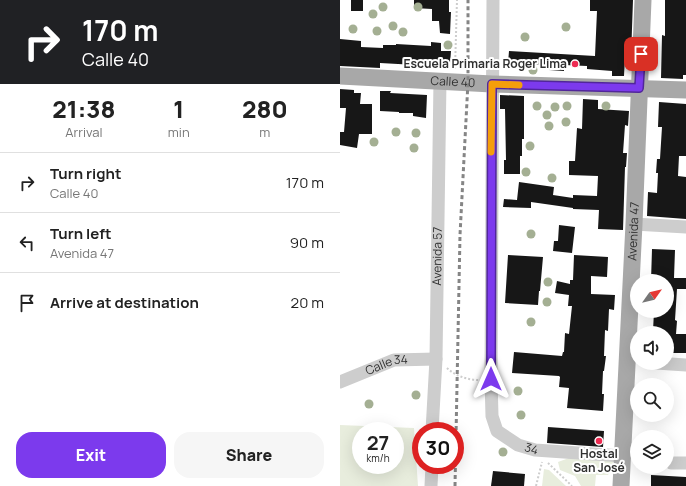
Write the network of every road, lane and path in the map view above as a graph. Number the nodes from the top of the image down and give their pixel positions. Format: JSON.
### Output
{"nodes":[{"id":1,"x":457,"y":0,"type":"edge"},
{"id":2,"x":493,"y":0,"type":"edge"},
{"id":3,"x":643,"y":0,"type":"edge"},
{"id":4,"x":340,"y":76,"type":"edge"},
{"id":5,"x":448,"y":81,"type":"junction"},
{"id":6,"x":492,"y":84,"type":"junction"},
{"id":7,"x":639,"y":88,"type":"junction"},
{"id":8,"x":686,"y":90,"type":"edge"},
{"id":9,"x":634,"y":224,"type":"junction"},
{"id":10,"x":686,"y":227,"type":"edge"},
{"id":11,"x":633,"y":326,"type":"edge"},
{"id":12,"x":436,"y":357,"type":"junction"},
{"id":13,"x":674,"y":364,"type":"edge"},
{"id":14,"x":686,"y":364,"type":"edge"},
{"id":15,"x":631,"y":370,"type":"edge"},
{"id":16,"x":340,"y":382,"type":"edge"},
{"id":17,"x":491,"y":382,"type":"junction"},
{"id":18,"x":432,"y":422,"type":"edge"},
{"id":19,"x":622,"y":456,"type":"junction"},
{"id":20,"x":674,"y":463,"type":"edge"},
{"id":21,"x":686,"y":463,"type":"edge"},
{"id":22,"x":432,"y":474,"type":"edge"},
{"id":23,"x":431,"y":486,"type":"edge"},
{"id":24,"x":536,"y":486,"type":"edge"},
{"id":25,"x":572,"y":486,"type":"edge"},
{"id":26,"x":621,"y":486,"type":"edge"}],
"edges":[{"from":1,"to":5,"type":"path"},
{"from":2,"to":6,"type":"street","name":"34"},
{"from":3,"to":7,"type":"main road","name":"Avenida 47"},
{"from":4,"to":5,"type":"main road","name":"Calle 40"},
{"from":5,"to":6,"type":"main road","name":"Calle 40"},
{"from":5,"to":12,"type":"street","name":"Avenida 57"},
{"from":6,"to":7,"type":"main road","name":"Calle 40"},
{"from":6,"to":17,"type":"street","name":"34"},
{"from":7,"to":8,"type":"main road","name":"Calle 40"},
{"from":7,"to":9,"type":"main road","name":"Avenida 47"},
{"from":9,"to":10,"type":"street"},
{"from":9,"to":11,"type":"main road","name":"Avenida 47"},
{"from":12,"to":16,"type":"street","name":"Calle 34"},
{"from":12,"to":17,"type":"path"},
{"from":12,"to":18,"type":"street","name":"Avenida 57"},
{"from":13,"to":14,"type":"street"},
{"from":15,"to":19,"type":"main road","name":"Avenida 47"},
{"from":17,"to":19,"type":"street","name":"34"},
{"from":19,"to":26,"type":"main road","name":"Avenida 47"},
{"from":20,"to":21,"type":"street"},
{"from":22,"to":23,"type":"street"},
{"from":24,"to":25,"type":"path"}]}
